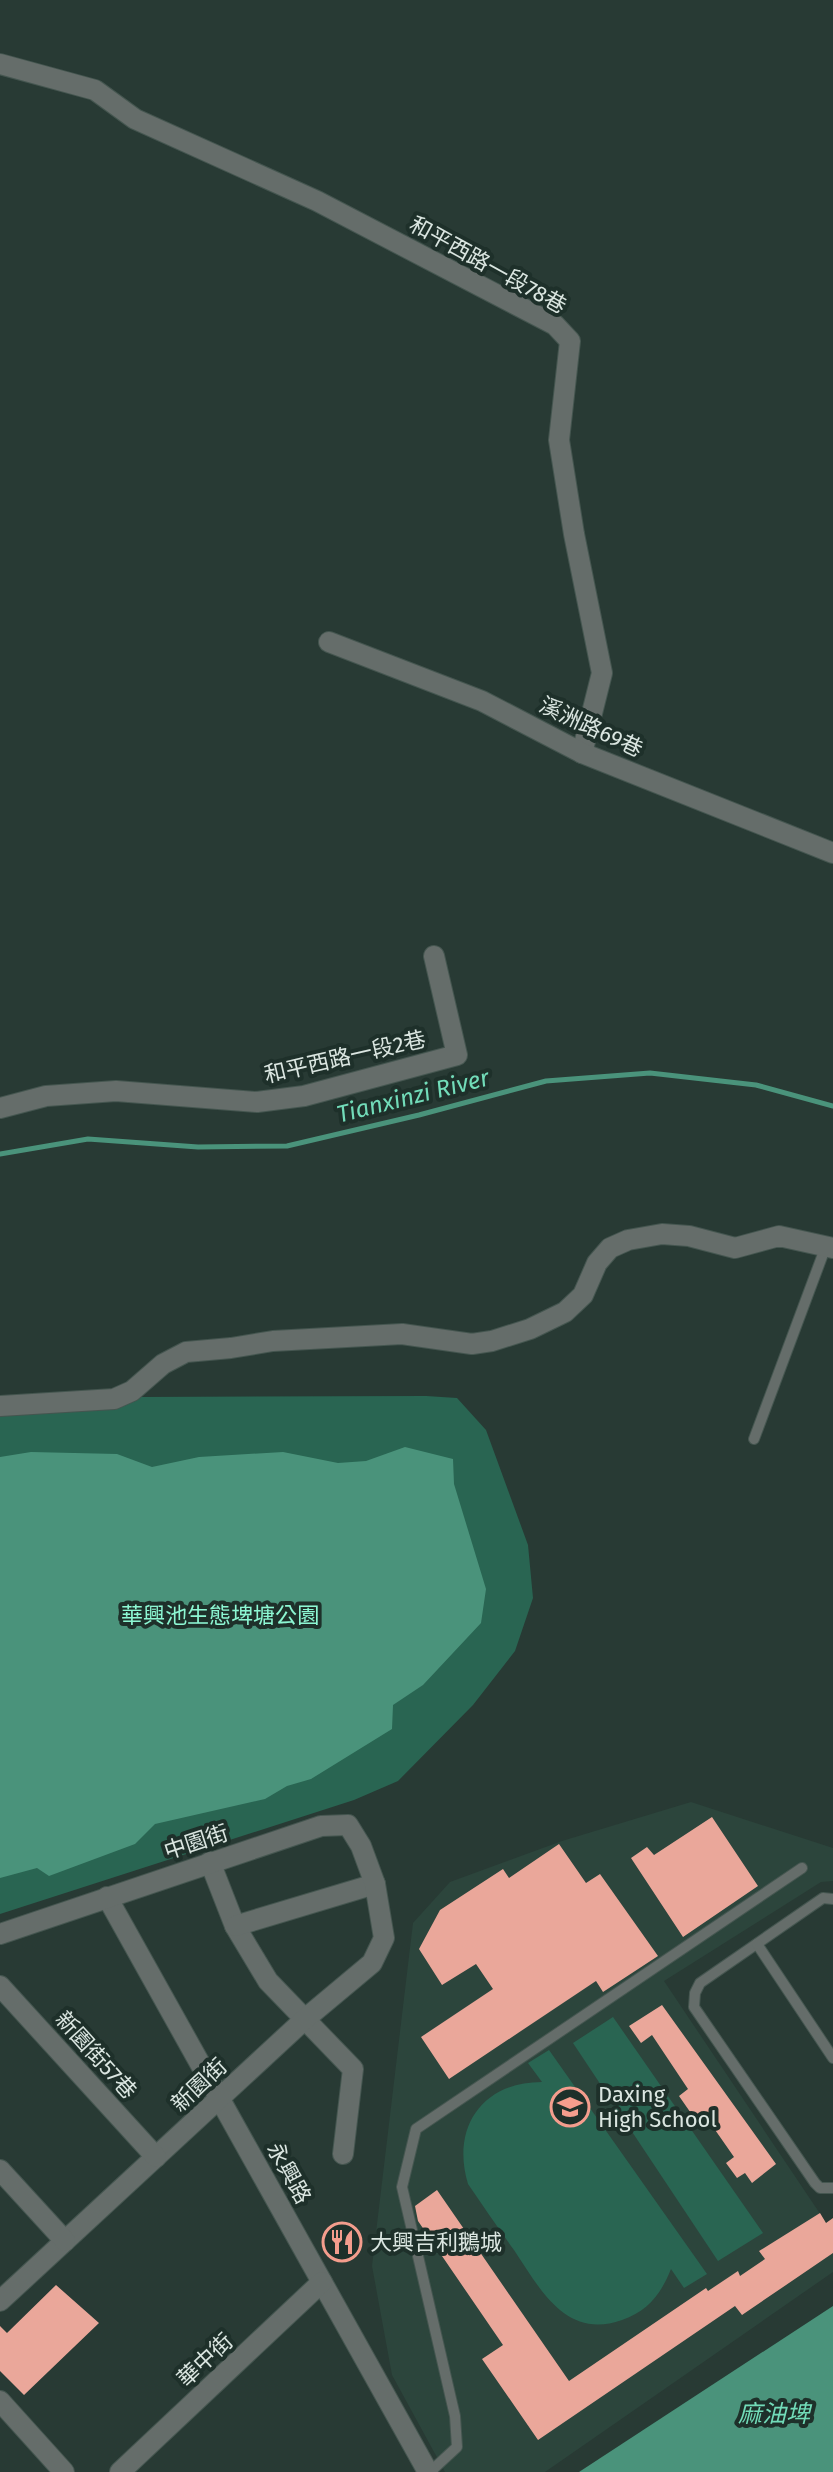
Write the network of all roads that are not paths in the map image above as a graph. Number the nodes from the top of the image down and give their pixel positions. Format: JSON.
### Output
{"nodes":[{"id":1,"x":0,"y":64,"type":"edge"},
{"id":2,"x":329,"y":642,"type":"dead end"},
{"id":3,"x":582,"y":753,"type":"junction"},
{"id":4,"x":833,"y":853,"type":"edge"},
{"id":5,"x":434,"y":956,"type":"dead end"},
{"id":6,"x":0,"y":1108,"type":"edge"},
{"id":7,"x":830,"y":1247,"type":"edge"},
{"id":8,"x":0,"y":1406,"type":"edge"},
{"id":9,"x":754,"y":1439,"type":"dead end"},
{"id":10,"x":210,"y":1862,"type":"junction"},
{"id":11,"x":802,"y":1868,"type":"dead end"},
{"id":12,"x":375,"y":1884,"type":"junction"},
{"id":13,"x":107,"y":1897,"type":"junction"},
{"id":14,"x":833,"y":1899,"type":"edge"},
{"id":15,"x":235,"y":1926,"type":"junction"},
{"id":16,"x":0,"y":1934,"type":"edge"},
{"id":17,"x":757,"y":1944,"type":"junction"},
{"id":18,"x":0,"y":1986,"type":"edge"},
{"id":19,"x":305,"y":2019,"type":"junction"},
{"id":20,"x":833,"y":2058,"type":"edge"},
{"id":21,"x":220,"y":2097,"type":"junction"},
{"id":22,"x":343,"y":2154,"type":"dead end"},
{"id":23,"x":156,"y":2157,"type":"junction"},
{"id":24,"x":0,"y":2170,"type":"edge"},
{"id":25,"x":833,"y":2188,"type":"edge"},
{"id":26,"x":65,"y":2241,"type":"junction"},
{"id":27,"x":322,"y":2282,"type":"junction"},
{"id":28,"x":0,"y":2301,"type":"edge"},
{"id":29,"x":0,"y":2401,"type":"edge"},
{"id":30,"x":64,"y":2472,"type":"edge"},
{"id":31,"x":120,"y":2472,"type":"edge"},
{"id":32,"x":429,"y":2472,"type":"edge"}],
"edges":[{"from":1,"to":3,"type":"street","name":"和平西路一段78巷"},
{"from":2,"to":3,"type":"street","name":"溪洲路69巷"},
{"from":3,"to":4,"type":"street","name":"溪洲路69巷"},
{"from":5,"to":6,"type":"street","name":"和平西路一段2巷"},
{"from":7,"to":8,"type":"street"},
{"from":7,"to":9,"type":"lane"},
{"from":10,"to":12,"type":"street","name":"中園街"},
{"from":10,"to":13,"type":"street","name":"中園街"},
{"from":10,"to":15,"type":"street"},
{"from":11,"to":32,"type":"lane"},
{"from":12,"to":15,"type":"street"},
{"from":12,"to":19,"type":"street","name":"新園街"},
{"from":13,"to":16,"type":"street","name":"中園街"},
{"from":13,"to":21,"type":"street","name":"永興路"},
{"from":14,"to":17,"type":"lane"},
{"from":15,"to":19,"type":"street"},
{"from":17,"to":20,"type":"lane"},
{"from":17,"to":25,"type":"lane"},
{"from":18,"to":23,"type":"street","name":"新園街57巷"},
{"from":19,"to":21,"type":"street","name":"新園街"},
{"from":19,"to":22,"type":"street"},
{"from":21,"to":23,"type":"street","name":"新園街"},
{"from":21,"to":27,"type":"street","name":"永興路"},
{"from":23,"to":26,"type":"street","name":"新園街"},
{"from":24,"to":26,"type":"street"},
{"from":26,"to":28,"type":"street","name":"新園街"},
{"from":27,"to":31,"type":"street","name":"華中街"},
{"from":27,"to":32,"type":"street","name":"永興路"},
{"from":29,"to":30,"type":"street"}]}
